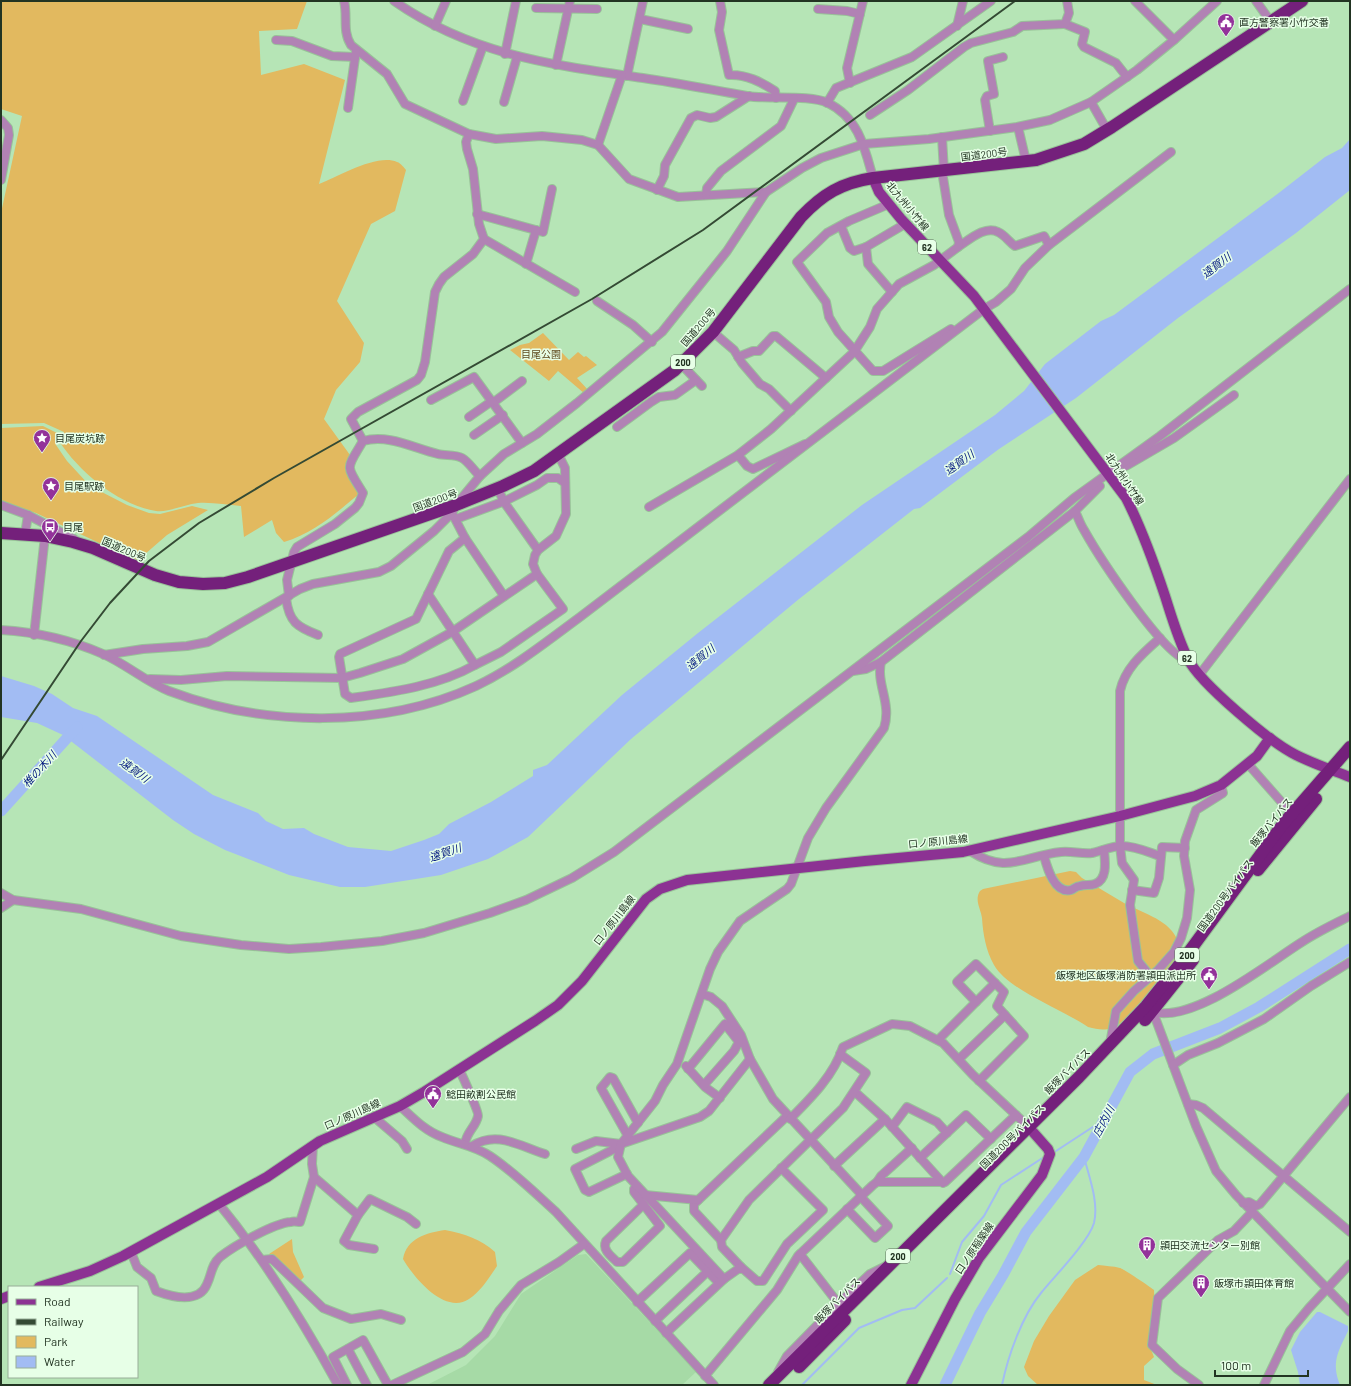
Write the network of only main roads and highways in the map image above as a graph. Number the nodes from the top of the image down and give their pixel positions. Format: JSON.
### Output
{"nodes":[{"id":1,"x":1302,"y":1,"type":"edge"},
{"id":2,"x":872,"y":178,"type":"junction"},
{"id":3,"x":1,"y":533,"type":"edge"},
{"id":4,"x":1270,"y":738,"type":"junction"},
{"id":5,"x":1350,"y":747,"type":"edge"},
{"id":6,"x":1350,"y":758,"type":"edge"},
{"id":7,"x":1334,"y":772,"type":"junction"},
{"id":8,"x":1350,"y":777,"type":"edge"},
{"id":9,"x":1149,"y":1009,"type":"junction"},
{"id":10,"x":1030,"y":1129,"type":"junction"},
{"id":11,"x":42,"y":1286,"type":"edge"},
{"id":12,"x":774,"y":1384,"type":"edge"},
{"id":13,"x":912,"y":1385,"type":"edge"}],
"edges":[{"from":1,"to":2,"type":"highway","name":"国道200号","number":"200"},
{"from":2,"to":3,"type":"highway","name":"国道200号","number":"200"},
{"from":2,"to":4,"type":"main road","name":"北九州小竹線","number":"62"},
{"from":4,"to":7,"type":"main road","name":"北九州小竹線","number":"62"},
{"from":4,"to":11,"type":"main road","name":"口ノ原川島線"},
{"from":5,"to":7,"type":"highway","name":"飯塚バイパス","number":"200"},
{"from":6,"to":7,"type":"highway","name":"国道200号バイパス","number":"200"},
{"from":7,"to":8,"type":"main road","name":"北九州小竹線","number":"62"},
{"from":7,"to":9,"type":"highway","name":"国道200号バイパス","number":"200"},
{"from":7,"to":9,"type":"highway","name":"飯塚バイパス","number":"200"},
{"from":9,"to":10,"type":"highway","name":"国道200号バイパス","number":"200"},
{"from":9,"to":10,"type":"highway","name":"飯塚バイパス","number":"200"},
{"from":10,"to":12,"type":"highway","name":"国道200号バイパス","number":"200"},
{"from":10,"to":12,"type":"highway","name":"飯塚バイパス","number":"200"},
{"from":10,"to":13,"type":"main road","name":"口ノ原稲築線"}]}
